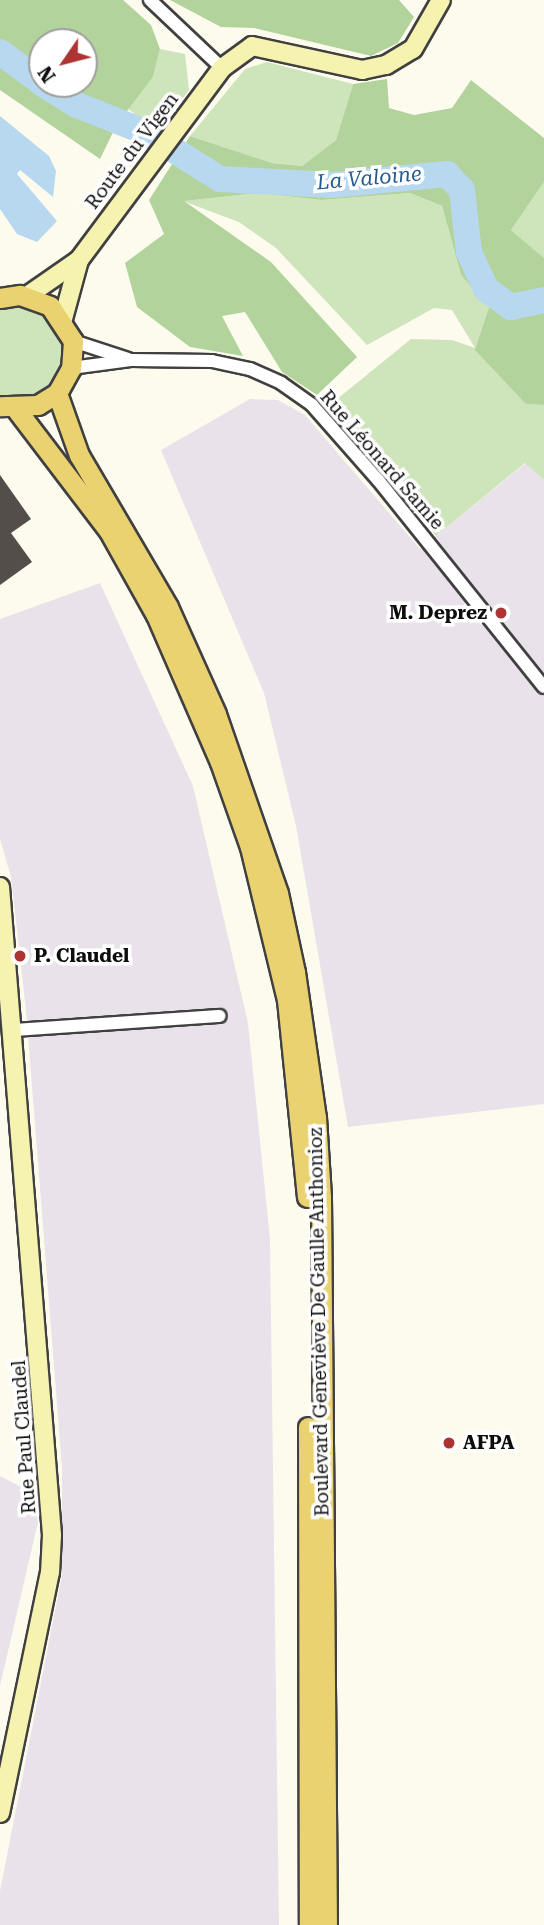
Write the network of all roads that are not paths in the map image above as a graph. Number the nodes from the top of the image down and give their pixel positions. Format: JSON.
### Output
{"nodes":[{"id":1,"x":150,"y":0,"type":"edge"},
{"id":2,"x":441,"y":0,"type":"edge"},
{"id":3,"x":222,"y":68,"type":"junction"},
{"id":4,"x":79,"y":260,"type":"junction"},
{"id":5,"x":2,"y":295,"type":"edge"},
{"id":6,"x":27,"y":296,"type":"junction"},
{"id":7,"x":63,"y":319,"type":"junction"},
{"id":8,"x":73,"y":341,"type":"junction"},
{"id":9,"x":132,"y":360,"type":"junction"},
{"id":10,"x":71,"y":369,"type":"junction"},
{"id":11,"x":57,"y":393,"type":"junction"},
{"id":12,"x":8,"y":407,"type":"edge"},
{"id":13,"x":544,"y":687,"type":"edge"},
{"id":14,"x":0,"y":887,"type":"edge"},
{"id":15,"x":220,"y":1016,"type":"dead end"},
{"id":16,"x":13,"y":1030,"type":"junction"},
{"id":17,"x":0,"y":1813,"type":"edge"},
{"id":18,"x":309,"y":1925,"type":"edge"},
{"id":19,"x":327,"y":1925,"type":"edge"}],
"edges":[{"from":1,"to":3,"type":"street"},
{"from":2,"to":3,"type":"street","name":"Route du Vigen"},
{"from":3,"to":4,"type":"street","name":"Route du Vigen"},
{"from":4,"to":6,"type":"street","name":"Route du Vigen"},
{"from":4,"to":7,"type":"street","name":"Route du Vigen"},
{"from":5,"to":6,"type":"main road"},
{"from":6,"to":7,"type":"main road"},
{"from":7,"to":8,"type":"main road"},
{"from":8,"to":9,"type":"street"},
{"from":8,"to":10,"type":"main road"},
{"from":9,"to":10,"type":"street"},
{"from":9,"to":13,"type":"street","name":"Rue Léonard Samie"},
{"from":10,"to":11,"type":"main road"},
{"from":11,"to":12,"type":"main road"},
{"from":11,"to":19,"type":"main road","name":"Boulevard Geneviève De Gaulle Anthonioz"},
{"from":12,"to":18,"type":"main road","name":"Boulevard Geneviève De Gaulle Anthonioz"},
{"from":14,"to":16,"type":"street","name":"Rue Paul Claudel"},
{"from":15,"to":16,"type":"street"},
{"from":16,"to":17,"type":"street","name":"Rue Paul Claudel"}]}
